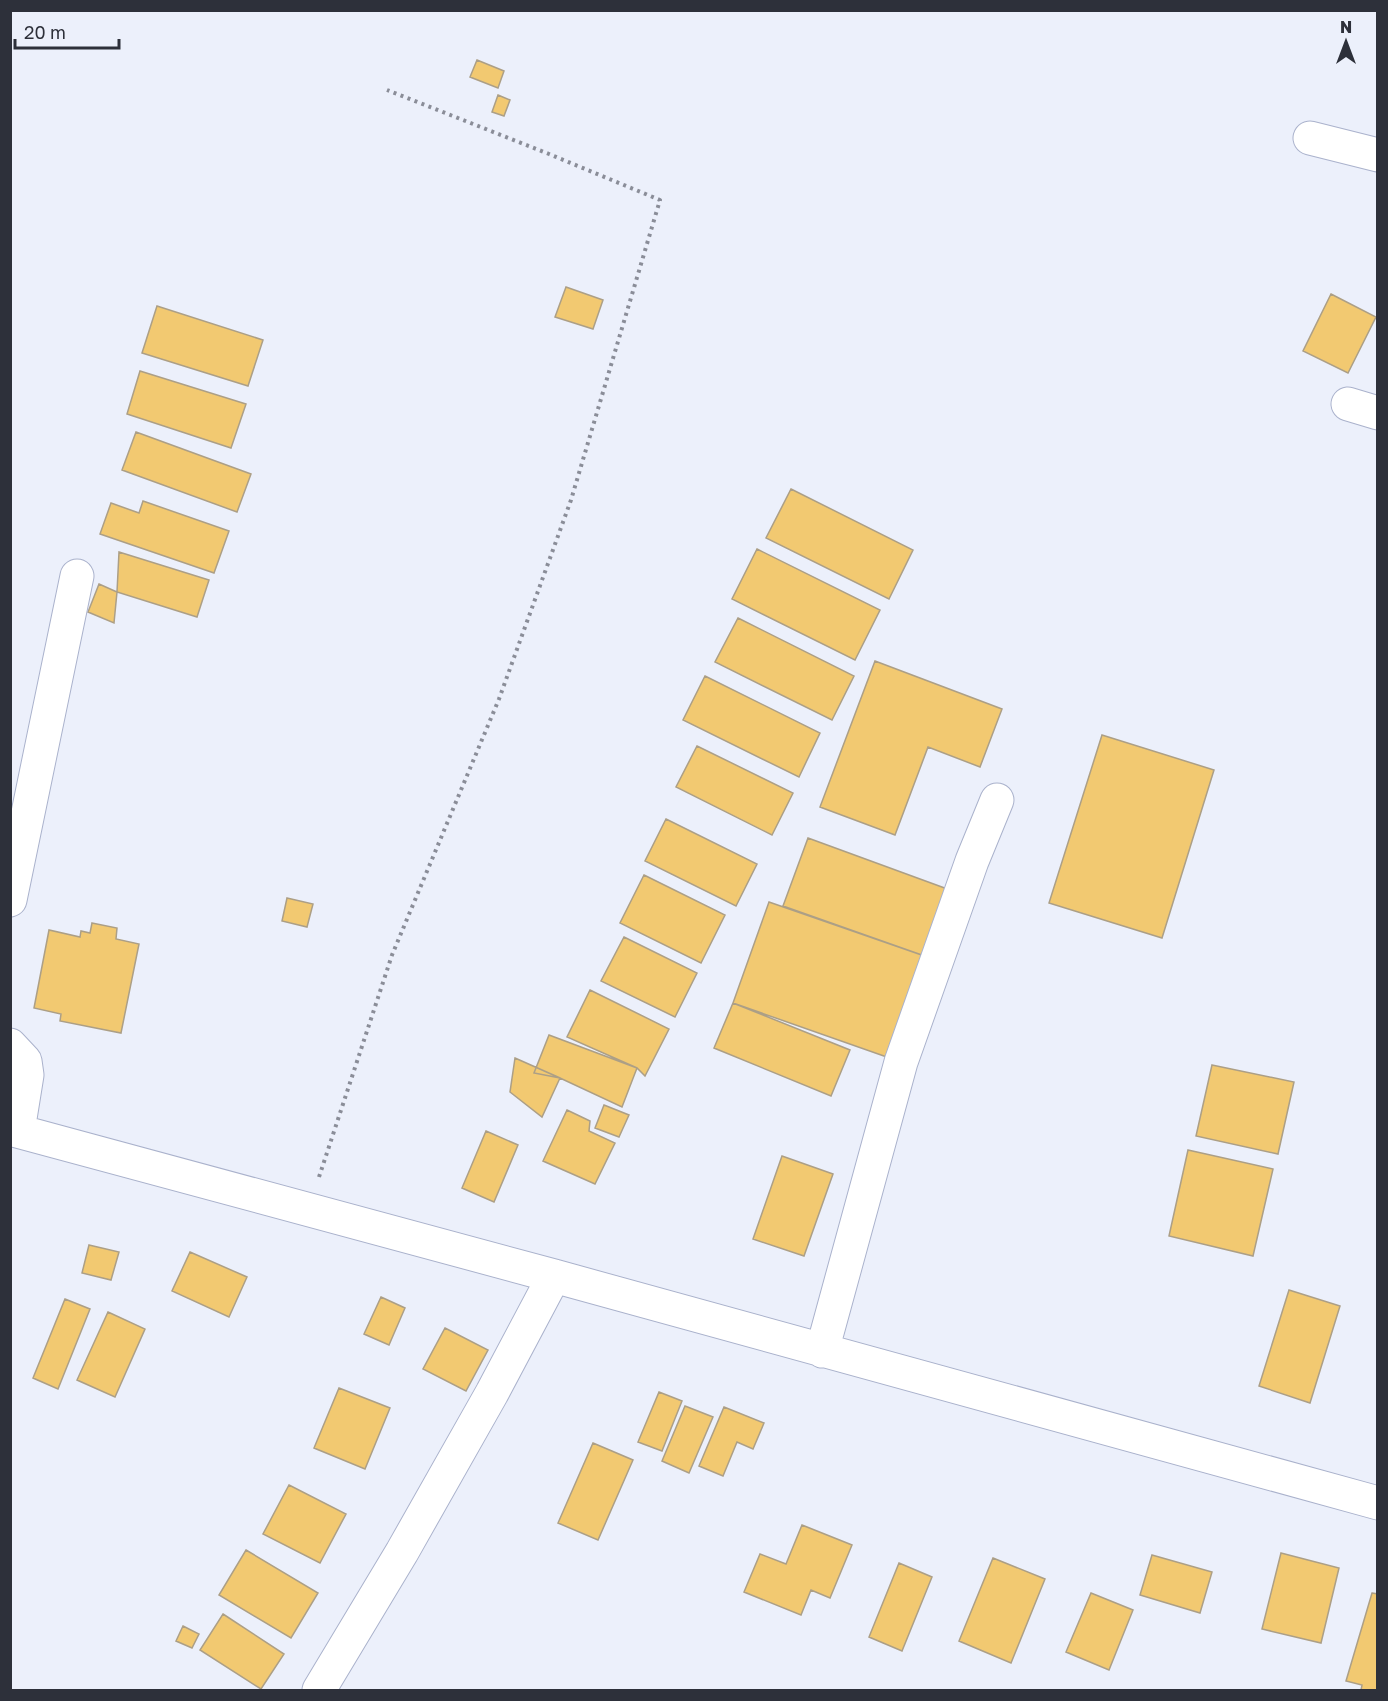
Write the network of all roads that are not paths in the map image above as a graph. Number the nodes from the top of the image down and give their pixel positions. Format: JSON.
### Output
{"nodes":[{"id":1,"x":1310,"y":138,"type":"dead end"},
{"id":2,"x":1377,"y":155,"type":"edge"},
{"id":3,"x":77,"y":576,"type":"dead end"},
{"id":4,"x":997,"y":800,"type":"dead end"},
{"id":5,"x":10,"y":900,"type":"edge"},
{"id":6,"x":10,"y":1045,"type":"edge"},
{"id":7,"x":14,"y":1130,"type":"edge"},
{"id":8,"x":554,"y":1276,"type":"junction"},
{"id":9,"x":822,"y":1351,"type":"junction"},
{"id":10,"x":1377,"y":1503,"type":"edge"},
{"id":11,"x":319,"y":1690,"type":"edge"}],
"edges":[{"from":1,"to":2,"type":"street"},
{"from":3,"to":5,"type":"street"},
{"from":4,"to":9,"type":"street"},
{"from":6,"to":7,"type":"street"},
{"from":7,"to":8,"type":"street"},
{"from":8,"to":9,"type":"street"},
{"from":8,"to":11,"type":"street"},
{"from":9,"to":10,"type":"street"}]}
